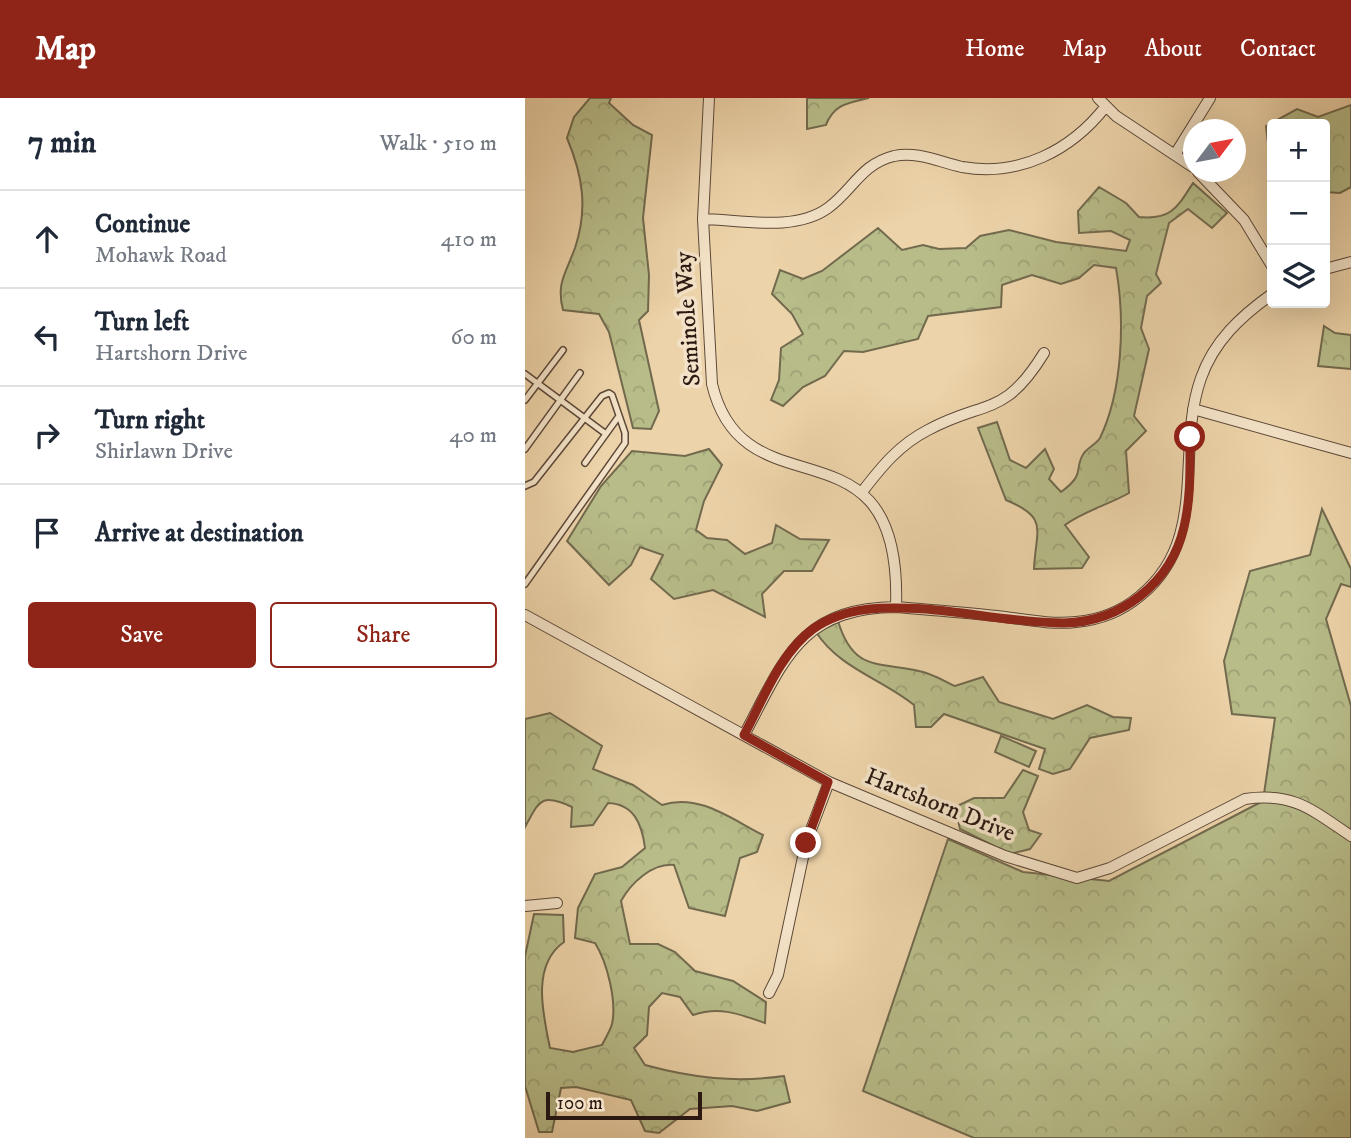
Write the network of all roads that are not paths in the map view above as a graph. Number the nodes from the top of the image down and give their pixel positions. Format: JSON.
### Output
{"nodes":[{"id":1,"x":709,"y":98,"type":"edge"},
{"id":2,"x":1210,"y":98,"type":"edge"},
{"id":3,"x":1102,"y":102,"type":"edge"},
{"id":4,"x":1176,"y":153,"type":"junction"},
{"id":5,"x":1183,"y":159,"type":"edge"},
{"id":6,"x":1208,"y":182,"type":"edge"},
{"id":7,"x":703,"y":219,"type":"junction"},
{"id":8,"x":1267,"y":258,"type":"edge"},
{"id":9,"x":1351,"y":262,"type":"edge"},
{"id":10,"x":1330,"y":268,"type":"edge"},
{"id":11,"x":1267,"y":298,"type":"edge"},
{"id":12,"x":563,"y":350,"type":"dead end"},
{"id":13,"x":1044,"y":353,"type":"dead end"},
{"id":14,"x":580,"y":373,"type":"dead end"},
{"id":15,"x":525,"y":374,"type":"edge"},
{"id":16,"x":538,"y":383,"type":"junction"},
{"id":17,"x":525,"y":400,"type":"edge"},
{"id":18,"x":560,"y":401,"type":"junction"},
{"id":19,"x":1193,"y":410,"type":"junction"},
{"id":20,"x":619,"y":416,"type":"junction"},
{"id":21,"x":585,"y":418,"type":"junction"},
{"id":22,"x":606,"y":434,"type":"junction"},
{"id":23,"x":525,"y":449,"type":"edge"},
{"id":24,"x":1351,"y":453,"type":"edge"},
{"id":25,"x":585,"y":463,"type":"dead end"},
{"id":26,"x":525,"y":486,"type":"edge"},
{"id":27,"x":862,"y":492,"type":"junction"},
{"id":28,"x":528,"y":576,"type":"edge"},
{"id":29,"x":525,"y":584,"type":"edge"},
{"id":30,"x":896,"y":607,"type":"junction"},
{"id":31,"x":525,"y":615,"type":"edge"},
{"id":32,"x":744,"y":735,"type":"junction"},
{"id":33,"x":828,"y":782,"type":"junction"},
{"id":34,"x":1351,"y":836,"type":"edge"},
{"id":35,"x":557,"y":903,"type":"dead end"},
{"id":36,"x":525,"y":906,"type":"edge"},
{"id":37,"x":769,"y":993,"type":"dead end"}],
"edges":[{"from":1,"to":7,"type":"street","name":"Seminole Way"},
{"from":2,"to":4,"type":"street"},
{"from":3,"to":4,"type":"street"},
{"from":3,"to":7,"type":"street"},
{"from":4,"to":5,"type":"street"},
{"from":6,"to":8,"type":"street"},
{"from":7,"to":27,"type":"street","name":"Seminole Way"},
{"from":9,"to":10,"type":"street"},
{"from":11,"to":19,"type":"street"},
{"from":12,"to":16,"type":"lane"},
{"from":13,"to":27,"type":"street"},
{"from":14,"to":18,"type":"lane"},
{"from":15,"to":16,"type":"lane"},
{"from":16,"to":17,"type":"lane"},
{"from":16,"to":18,"type":"lane"},
{"from":18,"to":21,"type":"lane"},
{"from":18,"to":23,"type":"lane"},
{"from":19,"to":24,"type":"street"},
{"from":19,"to":30,"type":"street"},
{"from":20,"to":21,"type":"lane"},
{"from":20,"to":22,"type":"lane"},
{"from":20,"to":28,"type":"lane"},
{"from":21,"to":22,"type":"lane"},
{"from":21,"to":26,"type":"lane"},
{"from":22,"to":25,"type":"lane"},
{"from":27,"to":30,"type":"street","name":"Seminole Way"},
{"from":28,"to":29,"type":"lane"},
{"from":30,"to":32,"type":"street"},
{"from":31,"to":32,"type":"street","name":"Hartshorn Drive"},
{"from":32,"to":33,"type":"street","name":"Hartshorn Drive"},
{"from":33,"to":34,"type":"street","name":"Hartshorn Drive"},
{"from":33,"to":37,"type":"street"},
{"from":35,"to":36,"type":"street"}]}
